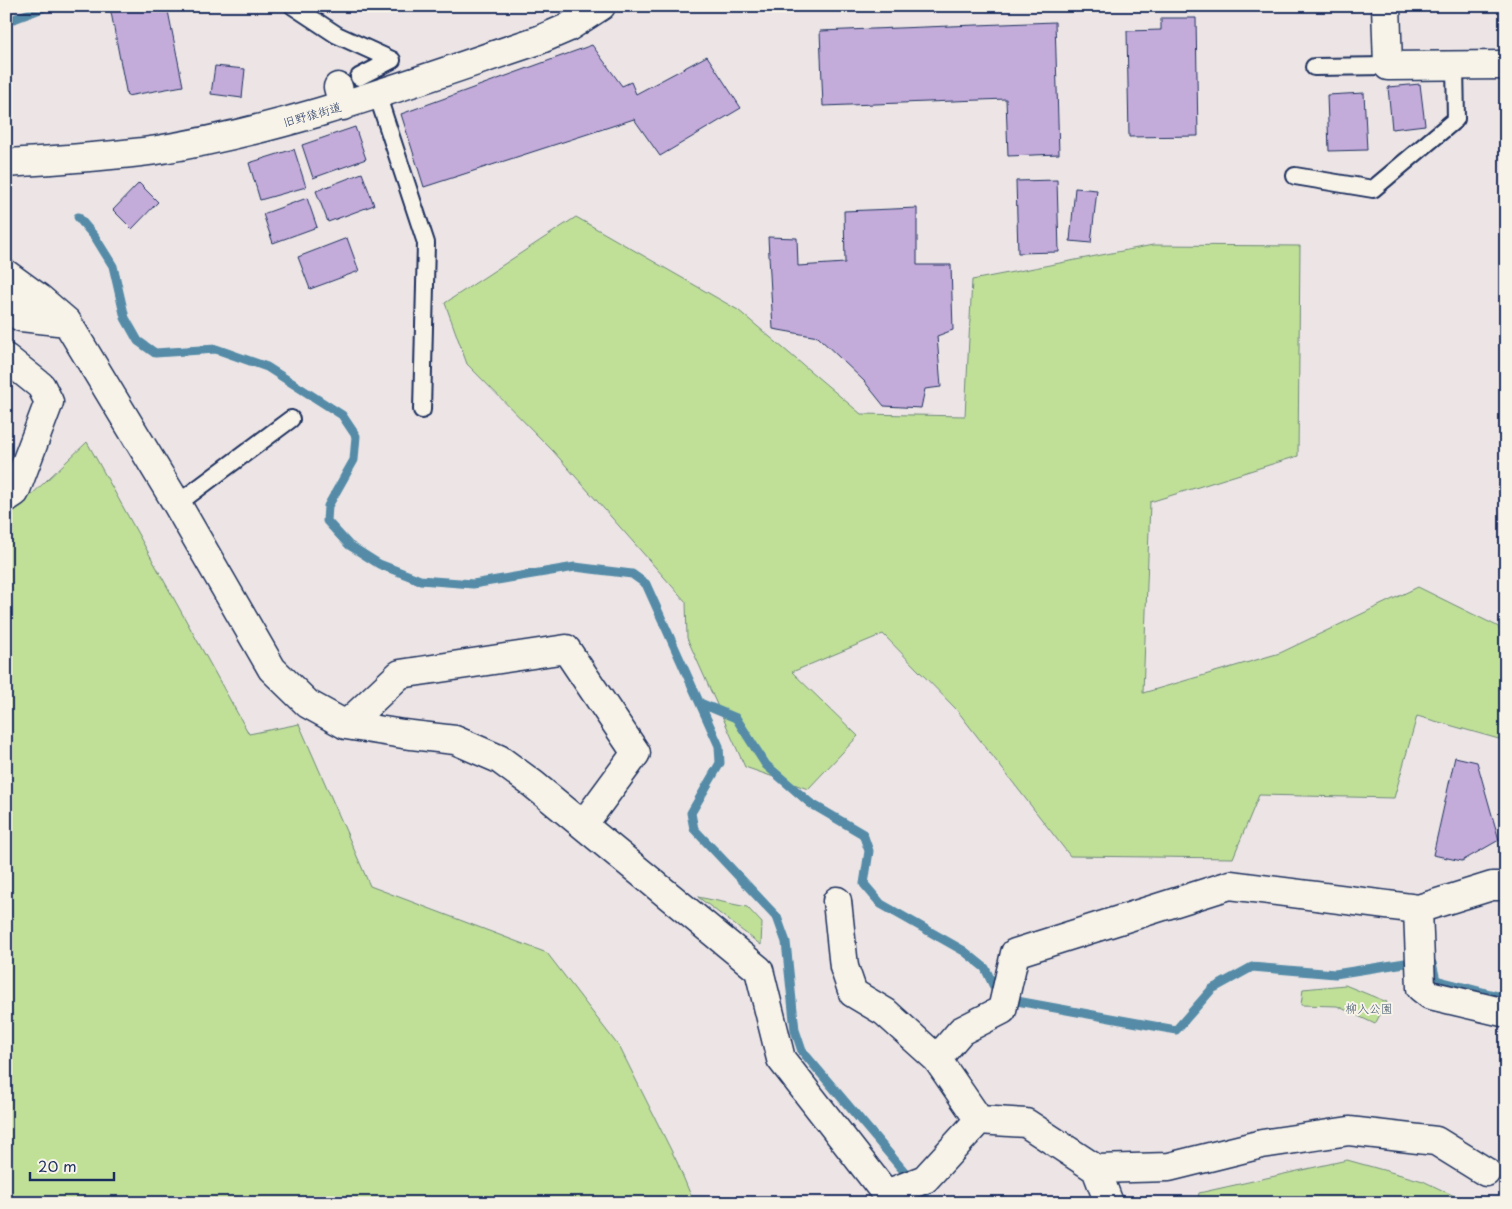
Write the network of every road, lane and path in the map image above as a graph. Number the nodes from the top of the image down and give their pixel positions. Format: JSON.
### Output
{"nodes":[{"id":1,"x":293,"y":6,"type":"edge"},
{"id":2,"x":601,"y":6,"type":"edge"},
{"id":3,"x":1386,"y":6,"type":"edge"},
{"id":4,"x":1388,"y":66,"type":"junction"},
{"id":5,"x":1455,"y":66,"type":"junction"},
{"id":6,"x":1506,"y":66,"type":"edge"},
{"id":7,"x":1314,"y":67,"type":"dead end"},
{"id":8,"x":354,"y":91,"type":"junction"},
{"id":9,"x":6,"y":163,"type":"edge"},
{"id":10,"x":1295,"y":176,"type":"dead end"},
{"id":11,"x":6,"y":274,"type":"edge"},
{"id":12,"x":6,"y":307,"type":"edge"},
{"id":13,"x":67,"y":322,"type":"junction"},
{"id":14,"x":6,"y":358,"type":"edge"},
{"id":15,"x":422,"y":410,"type":"dead end"},
{"id":16,"x":291,"y":419,"type":"dead end"},
{"id":17,"x":6,"y":498,"type":"edge"},
{"id":18,"x":177,"y":504,"type":"junction"},
{"id":19,"x":346,"y":725,"type":"junction"},
{"id":20,"x":583,"y":825,"type":"junction"},
{"id":21,"x":1506,"y":886,"type":"edge"},
{"id":22,"x":837,"y":901,"type":"dead end"},
{"id":23,"x":1418,"y":909,"type":"junction"},
{"id":24,"x":1506,"y":1013,"type":"edge"},
{"id":25,"x":938,"y":1059,"type":"junction"},
{"id":26,"x":979,"y":1120,"type":"junction"},
{"id":27,"x":1096,"y":1168,"type":"junction"},
{"id":28,"x":1486,"y":1172,"type":"dead end"},
{"id":29,"x":889,"y":1196,"type":"edge"},
{"id":30,"x":1109,"y":1203,"type":"edge"}],
"edges":[{"from":1,"to":8,"type":"lane"},
{"from":2,"to":8,"type":"street","name":"旧野猿街道"},
{"from":3,"to":4,"type":"street"},
{"from":4,"to":5,"type":"street"},
{"from":4,"to":7,"type":"lane"},
{"from":5,"to":6,"type":"street"},
{"from":5,"to":10,"type":"lane"},
{"from":8,"to":9,"type":"street","name":"旧野猿街道"},
{"from":8,"to":15,"type":"lane"},
{"from":11,"to":13,"type":"street"},
{"from":12,"to":13,"type":"street"},
{"from":13,"to":18,"type":"street"},
{"from":14,"to":17,"type":"street"},
{"from":16,"to":18,"type":"lane"},
{"from":18,"to":19,"type":"street"},
{"from":19,"to":20,"type":"street"},
{"from":19,"to":20,"type":"street"},
{"from":20,"to":29,"type":"street"},
{"from":21,"to":23,"type":"street"},
{"from":22,"to":25,"type":"street"},
{"from":23,"to":24,"type":"street"},
{"from":23,"to":25,"type":"street"},
{"from":25,"to":26,"type":"street"},
{"from":26,"to":27,"type":"street"},
{"from":26,"to":29,"type":"street"},
{"from":27,"to":28,"type":"street"},
{"from":27,"to":30,"type":"street"}]}
